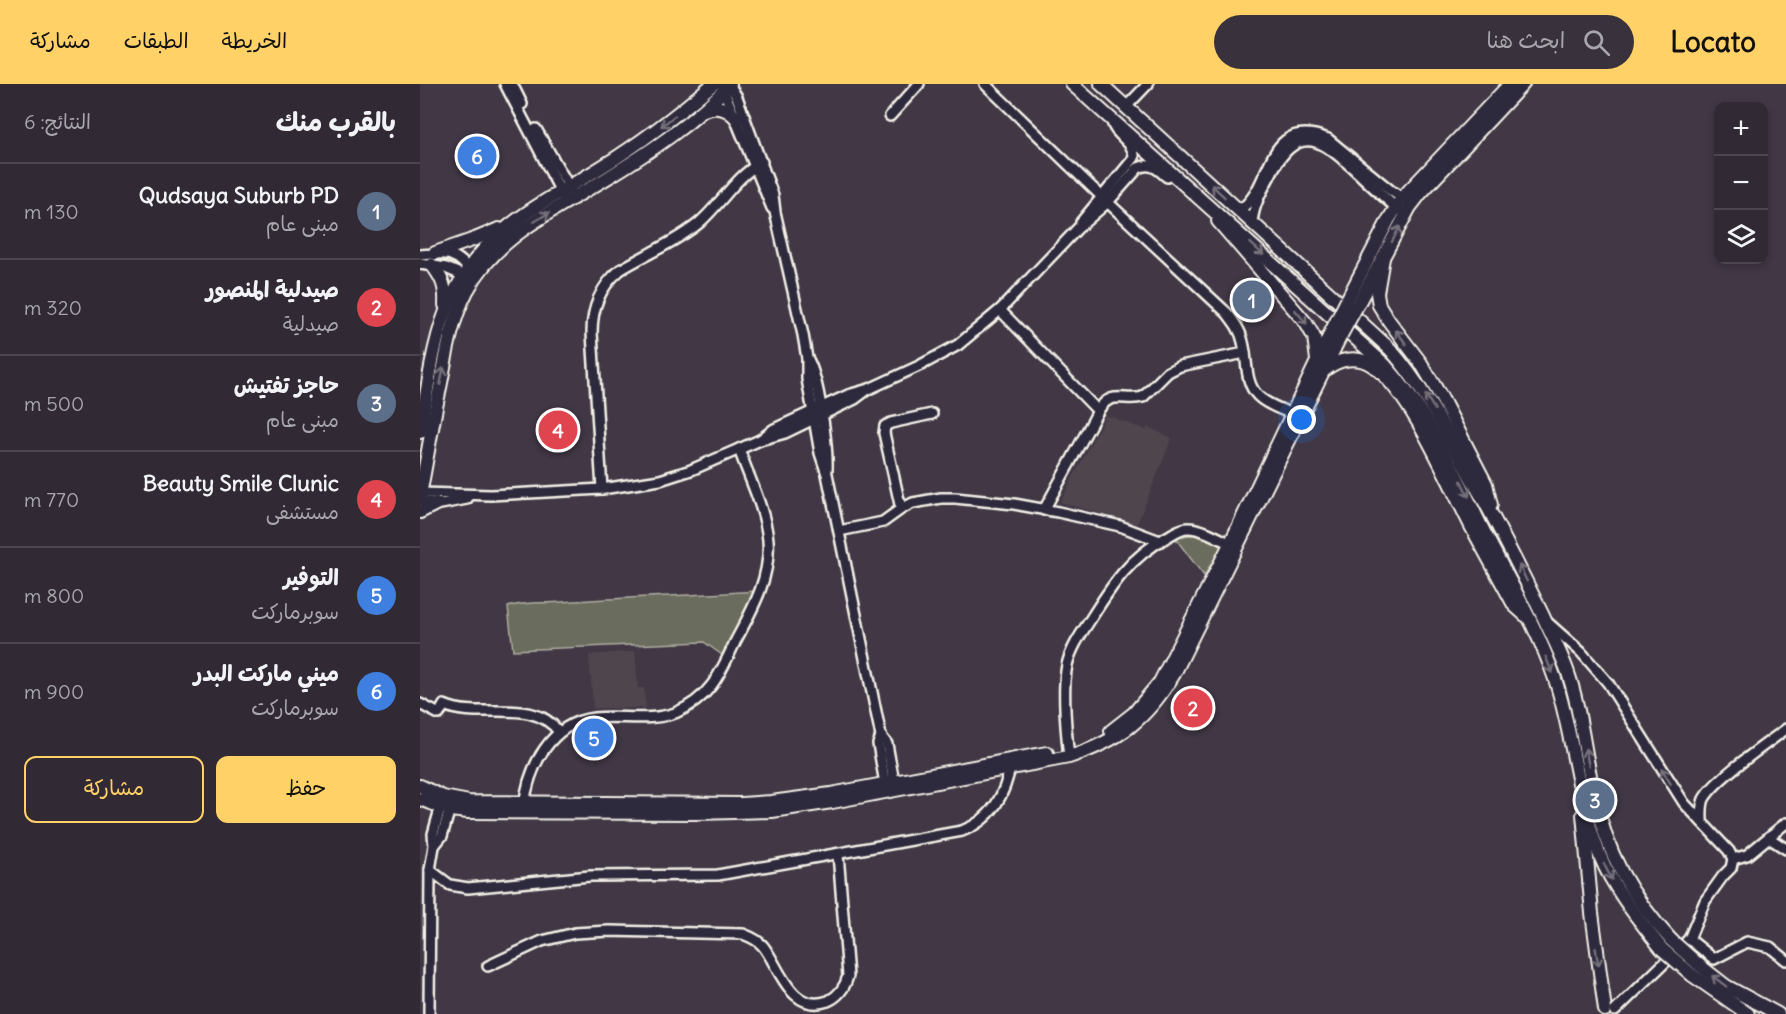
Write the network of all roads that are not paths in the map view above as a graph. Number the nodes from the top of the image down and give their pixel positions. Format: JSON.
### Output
{"nodes":[{"id":1,"x":919,"y":84,"type":"edge"},
{"id":2,"x":985,"y":84,"type":"edge"},
{"id":3,"x":1072,"y":84,"type":"edge"},
{"id":4,"x":1101,"y":84,"type":"edge"},
{"id":5,"x":1148,"y":84,"type":"edge"},
{"id":6,"x":1524,"y":84,"type":"edge"},
{"id":7,"x":509,"y":85,"type":"edge"},
{"id":8,"x":725,"y":85,"type":"edge"},
{"id":9,"x":1510,"y":88,"type":"edge"},
{"id":10,"x":1126,"y":106,"type":"junction"},
{"id":11,"x":703,"y":110,"type":"junction"},
{"id":12,"x":890,"y":116,"type":"dead end"},
{"id":13,"x":737,"y":119,"type":"junction"},
{"id":14,"x":1112,"y":120,"type":"junction"},
{"id":15,"x":759,"y":163,"type":"junction"},
{"id":16,"x":1135,"y":165,"type":"junction"},
{"id":17,"x":1356,"y":166,"type":"junction"},
{"id":18,"x":1186,"y":186,"type":"junction"},
{"id":19,"x":568,"y":194,"type":"junction"},
{"id":20,"x":1104,"y":199,"type":"junction"},
{"id":21,"x":1404,"y":206,"type":"junction"},
{"id":22,"x":1210,"y":207,"type":"junction"},
{"id":23,"x":1239,"y":210,"type":"junction"},
{"id":24,"x":513,"y":221,"type":"junction"},
{"id":25,"x":1252,"y":224,"type":"junction"},
{"id":26,"x":420,"y":255,"type":"edge"},
{"id":27,"x":1383,"y":258,"type":"junction"},
{"id":28,"x":429,"y":261,"type":"edge"},
{"id":29,"x":471,"y":276,"type":"junction"},
{"id":30,"x":1352,"y":302,"type":"junction"},
{"id":31,"x":1000,"y":310,"type":"junction"},
{"id":32,"x":444,"y":316,"type":"junction"},
{"id":33,"x":1245,"y":353,"type":"junction"},
{"id":34,"x":1320,"y":366,"type":"junction"},
{"id":35,"x":1098,"y":411,"type":"junction"},
{"id":36,"x":817,"y":413,"type":"junction"},
{"id":37,"x":932,"y":414,"type":"dead end"},
{"id":38,"x":1292,"y":414,"type":"junction"},
{"id":39,"x":420,"y":432,"type":"edge"},
{"id":40,"x":739,"y":449,"type":"junction"},
{"id":41,"x":602,"y":489,"type":"junction"},
{"id":42,"x":420,"y":494,"type":"edge"},
{"id":43,"x":481,"y":496,"type":"junction"},
{"id":44,"x":420,"y":501,"type":"edge"},
{"id":45,"x":436,"y":504,"type":"junction"},
{"id":46,"x":901,"y":509,"type":"junction"},
{"id":47,"x":1044,"y":510,"type":"junction"},
{"id":48,"x":420,"y":512,"type":"edge"},
{"id":49,"x":1495,"y":518,"type":"junction"},
{"id":50,"x":839,"y":531,"type":"junction"},
{"id":51,"x":1160,"y":541,"type":"junction"},
{"id":52,"x":1234,"y":545,"type":"junction"},
{"id":53,"x":1529,"y":617,"type":"junction"},
{"id":54,"x":1544,"y":619,"type":"junction"},
{"id":55,"x":420,"y":704,"type":"edge"},
{"id":56,"x":1786,"y":729,"type":"edge"},
{"id":57,"x":559,"y":732,"type":"junction"},
{"id":58,"x":1068,"y":753,"type":"junction"},
{"id":59,"x":1011,"y":764,"type":"junction"},
{"id":60,"x":420,"y":786,"type":"edge"},
{"id":61,"x":890,"y":787,"type":"junction"},
{"id":62,"x":1582,"y":794,"type":"junction"},
{"id":63,"x":420,"y":799,"type":"edge"},
{"id":64,"x":446,"y":803,"type":"junction"},
{"id":65,"x":524,"y":807,"type":"junction"},
{"id":66,"x":1702,"y":822,"type":"junction"},
{"id":67,"x":1786,"y":823,"type":"edge"},
{"id":68,"x":1770,"y":837,"type":"junction"},
{"id":69,"x":1786,"y":849,"type":"edge"},
{"id":70,"x":838,"y":854,"type":"junction"},
{"id":71,"x":1734,"y":859,"type":"junction"},
{"id":72,"x":430,"y":870,"type":"junction"},
{"id":73,"x":1689,"y":939,"type":"junction"},
{"id":74,"x":1667,"y":944,"type":"junction"},
{"id":75,"x":1786,"y":960,"type":"edge"},
{"id":76,"x":488,"y":966,"type":"dead end"},
{"id":77,"x":1696,"y":970,"type":"junction"},
{"id":78,"x":1610,"y":1012,"type":"edge"},
{"id":79,"x":429,"y":1014,"type":"edge"},
{"id":80,"x":1748,"y":1014,"type":"edge"},
{"id":81,"x":1778,"y":1014,"type":"edge"}],
"edges":[{"from":1,"to":12,"type":"street"},
{"from":2,"to":20,"type":"street"},
{"from":3,"to":14,"type":"main road"},
{"from":4,"to":10,"type":"main road"},
{"from":5,"to":10,"type":"street"},
{"from":6,"to":9,"type":"main road"},
{"from":7,"to":19,"type":"street"},
{"from":8,"to":11,"type":"main road"},
{"from":8,"to":13,"type":"street"},
{"from":8,"to":15,"type":"street"},
{"from":8,"to":19,"type":"main road","one_way":true},
{"from":9,"to":21,"type":"main road"},
{"from":23,"to":10,"type":"main road","one_way":true},
{"from":11,"to":13,"type":"main road"},
{"from":11,"to":19,"type":"main road"},
{"from":13,"to":15,"type":"street"},
{"from":14,"to":16,"type":"street"},
{"from":14,"to":18,"type":"main road"},
{"from":15,"to":36,"type":"street"},
{"from":15,"to":41,"type":"street"},
{"from":16,"to":18,"type":"street"},
{"from":16,"to":20,"type":"street"},
{"from":17,"to":21,"type":"street"},
{"from":17,"to":23,"type":"street"},
{"from":17,"to":25,"type":"street"},
{"from":18,"to":22,"type":"main road"},
{"from":19,"to":24,"type":"main road"},
{"from":29,"to":19,"type":"main road","one_way":true},
{"from":20,"to":31,"type":"street"},
{"from":20,"to":33,"type":"street"},
{"from":27,"to":21,"type":"main road","one_way":true},
{"from":21,"to":30,"type":"main road"},
{"from":22,"to":34,"type":"main road","one_way":true},
{"from":22,"to":53,"type":"main road","one_way":true},
{"from":23,"to":25,"type":"main road"},
{"from":24,"to":28,"type":"main road"},
{"from":24,"to":29,"type":"main road"},
{"from":49,"to":25,"type":"main road","one_way":true},
{"from":26,"to":28,"type":"street"},
{"from":27,"to":30,"type":"main road"},
{"from":49,"to":27,"type":"main road","one_way":true},
{"from":28,"to":29,"type":"street"},
{"from":28,"to":29,"type":"street"},
{"from":28,"to":32,"type":"main road"},
{"from":29,"to":32,"type":"main road"},
{"from":42,"to":29,"type":"main road","one_way":true},
{"from":30,"to":34,"type":"main road","bridge":true},
{"from":31,"to":35,"type":"street"},
{"from":31,"to":36,"type":"street"},
{"from":32,"to":39,"type":"main road"},
{"from":33,"to":35,"type":"street"},
{"from":33,"to":38,"type":"street"},
{"from":34,"to":38,"type":"main road"},
{"from":34,"to":52,"type":"main road"},
{"from":34,"to":53,"type":"main road"},
{"from":35,"to":47,"type":"street"},
{"from":36,"to":40,"type":"street"},
{"from":36,"to":50,"type":"street"},
{"from":37,"to":46,"type":"street"},
{"from":38,"to":52,"type":"main road"},
{"from":40,"to":41,"type":"street"},
{"from":40,"to":57,"type":"street"},
{"from":41,"to":43,"type":"street"},
{"from":42,"to":43,"type":"street"},
{"from":43,"to":45,"type":"street"},
{"from":44,"to":45,"type":"street"},
{"from":45,"to":48,"type":"main road"},
{"from":46,"to":47,"type":"street"},
{"from":46,"to":50,"type":"street"},
{"from":47,"to":51,"type":"street"},
{"from":54,"to":49,"type":"main road","one_way":true},
{"from":50,"to":61,"type":"street"},
{"from":51,"to":52,"type":"street"},
{"from":51,"to":58,"type":"street"},
{"from":52,"to":58,"type":"main road"},
{"from":53,"to":62,"type":"main road","one_way":true},
{"from":66,"to":54,"type":"street","one_way":true},
{"from":74,"to":54,"type":"main road","one_way":true},
{"from":55,"to":57,"type":"street"},
{"from":56,"to":66,"type":"street"},
{"from":57,"to":65,"type":"street"},
{"from":58,"to":59,"type":"main road"},
{"from":59,"to":61,"type":"main road"},
{"from":59,"to":70,"type":"street"},
{"from":60,"to":64,"type":"main road"},
{"from":61,"to":65,"type":"main road"},
{"from":62,"to":74,"type":"main road","one_way":true},
{"from":62,"to":78,"type":"main road","one_way":true},
{"from":63,"to":64,"type":"main road"},
{"from":64,"to":65,"type":"main road"},
{"from":64,"to":72,"type":"street"},
{"from":66,"to":71,"type":"street"},
{"from":67,"to":68,"type":"street"},
{"from":68,"to":69,"type":"street"},
{"from":68,"to":71,"type":"street"},
{"from":70,"to":72,"type":"street"},
{"from":70,"to":76,"type":"street"},
{"from":71,"to":73,"type":"street"},
{"from":72,"to":79,"type":"street"},
{"from":73,"to":75,"type":"street"},
{"from":73,"to":78,"type":"street"},
{"from":74,"to":77,"type":"main road","bridge":true},
{"from":77,"to":80,"type":"main road"},
{"from":81,"to":77,"type":"main road","one_way":true}]}
